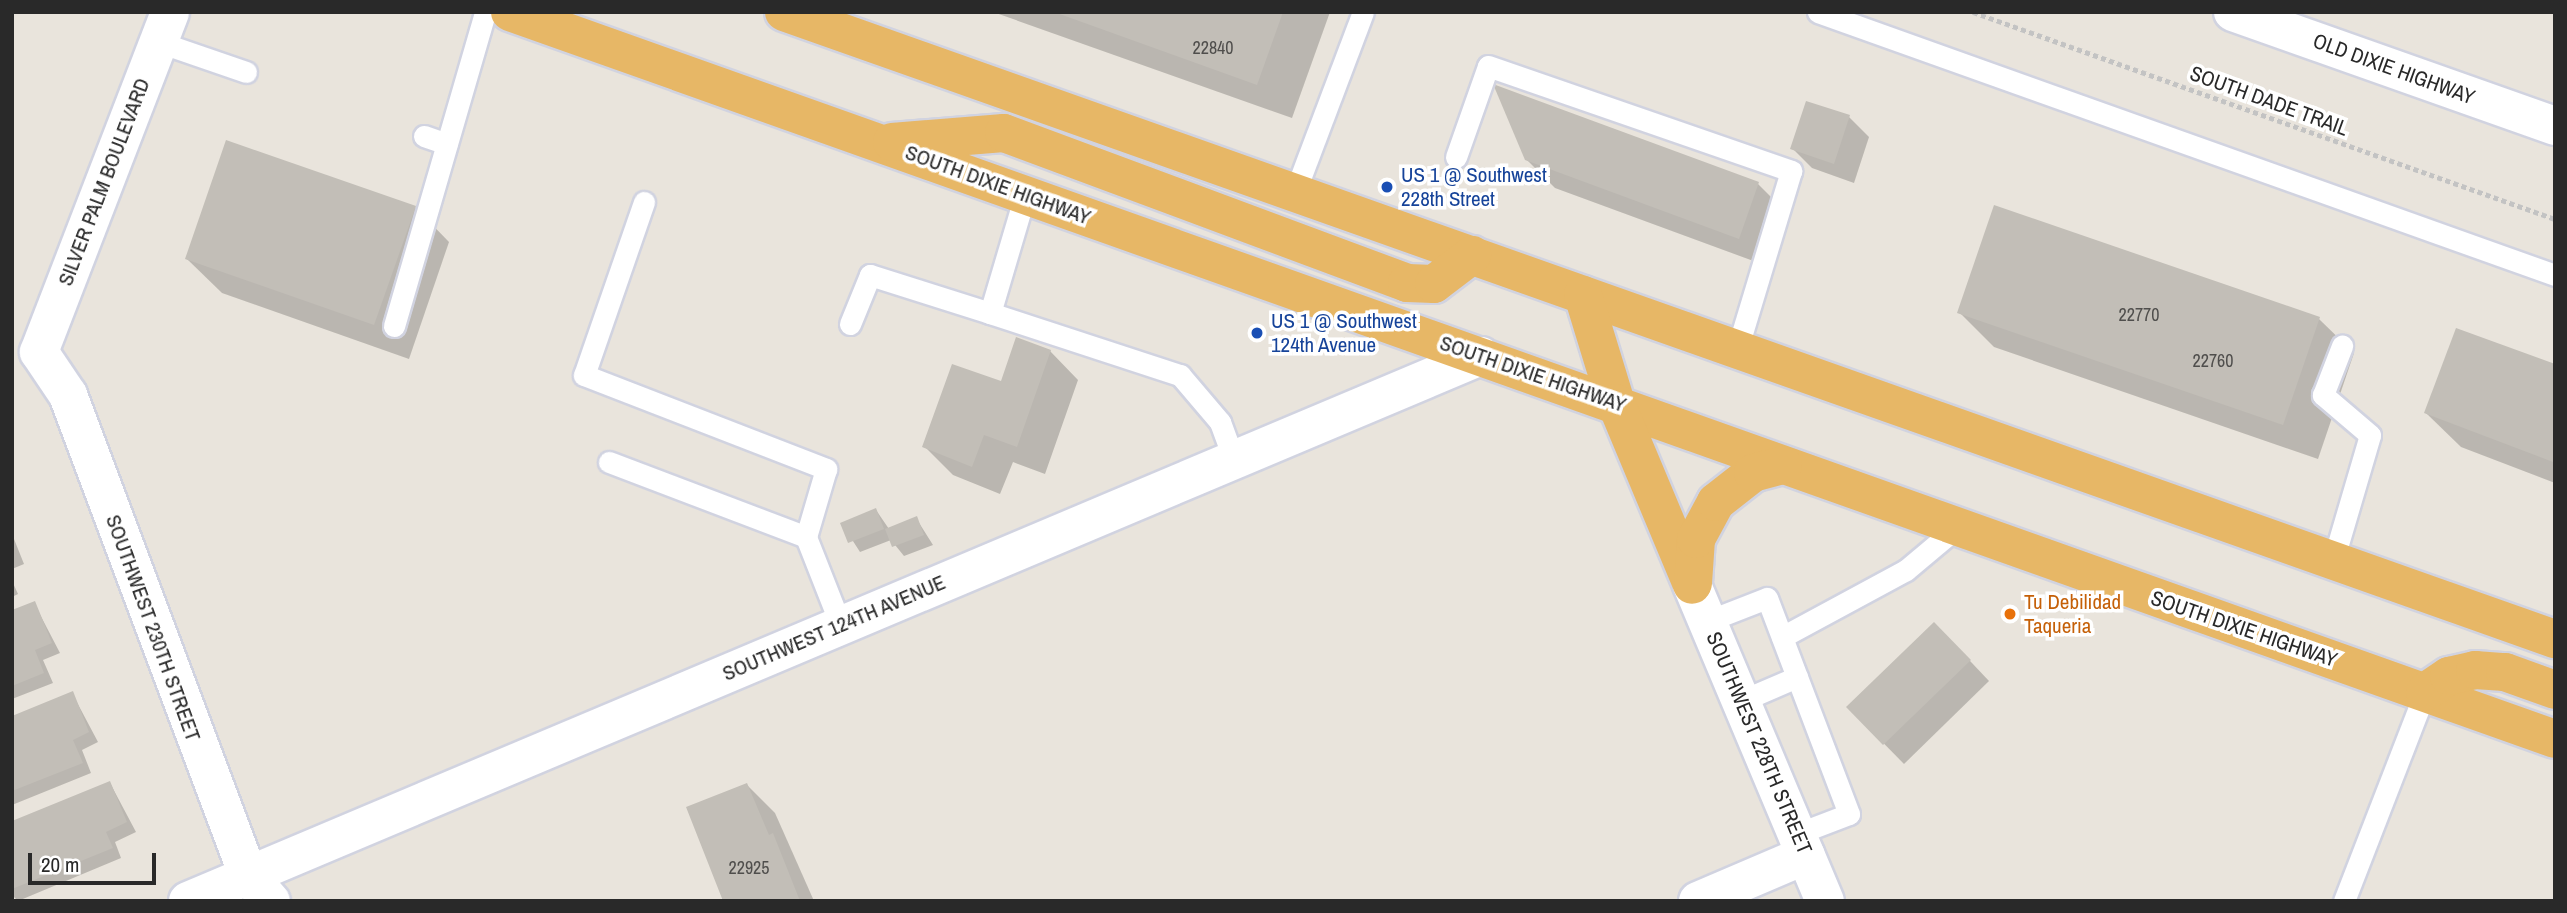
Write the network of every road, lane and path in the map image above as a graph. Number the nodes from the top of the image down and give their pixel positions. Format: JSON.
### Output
{"nodes":[{"id":1,"x":485,"y":12,"type":"edge"},
{"id":2,"x":510,"y":12,"type":"edge"},
{"id":3,"x":784,"y":12,"type":"edge"},
{"id":4,"x":1363,"y":12,"type":"edge"},
{"id":5,"x":1818,"y":12,"type":"edge"},
{"id":6,"x":1973,"y":12,"type":"edge"},
{"id":7,"x":2234,"y":12,"type":"edge"},
{"id":8,"x":2310,"y":12,"type":"edge"},
{"id":9,"x":164,"y":27,"type":"edge"},
{"id":10,"x":2276,"y":27,"type":"junction"},
{"id":11,"x":246,"y":72,"type":"dead end"},
{"id":12,"x":2555,"y":127,"type":"edge"},
{"id":13,"x":424,"y":136,"type":"dead end"},
{"id":14,"x":878,"y":143,"type":"junction"},
{"id":15,"x":447,"y":144,"type":"junction"},
{"id":16,"x":1457,"y":156,"type":"dead end"},
{"id":17,"x":1295,"y":192,"type":"junction"},
{"id":18,"x":1025,"y":195,"type":"junction"},
{"id":19,"x":644,"y":202,"type":"dead end"},
{"id":20,"x":2555,"y":219,"type":"edge"},
{"id":21,"x":1472,"y":255,"type":"junction"},
{"id":22,"x":2555,"y":275,"type":"edge"},
{"id":23,"x":1583,"y":295,"type":"junction"},
{"id":24,"x":990,"y":313,"type":"junction"},
{"id":25,"x":850,"y":324,"type":"dead end"},
{"id":26,"x":394,"y":326,"type":"dead end"},
{"id":27,"x":2342,"y":345,"type":"dead end"},
{"id":28,"x":1737,"y":350,"type":"junction"},
{"id":29,"x":21,"y":353,"type":"edge"},
{"id":30,"x":1481,"y":356,"type":"junction"},
{"id":31,"x":1616,"y":403,"type":"junction"},
{"id":32,"x":1234,"y":460,"type":"junction"},
{"id":33,"x":609,"y":463,"type":"dead end"},
{"id":34,"x":1783,"y":465,"type":"junction"},
{"id":35,"x":1956,"y":528,"type":"junction"},
{"id":36,"x":806,"y":537,"type":"junction"},
{"id":37,"x":2333,"y":561,"type":"junction"},
{"id":38,"x":1692,"y":585,"type":"junction"},
{"id":39,"x":1708,"y":621,"type":"junction"},
{"id":40,"x":841,"y":626,"type":"junction"},
{"id":41,"x":1782,"y":637,"type":"junction"},
{"id":42,"x":2555,"y":639,"type":"edge"},
{"id":43,"x":1797,"y":677,"type":"junction"},
{"id":44,"x":2555,"y":690,"type":"edge"},
{"id":45,"x":2425,"y":692,"type":"junction"},
{"id":46,"x":1741,"y":701,"type":"junction"},
{"id":47,"x":2555,"y":739,"type":"edge"},
{"id":48,"x":1801,"y":844,"type":"junction"},
{"id":49,"x":260,"y":888,"type":"edge"},
{"id":50,"x":188,"y":901,"type":"edge"},
{"id":51,"x":1698,"y":901,"type":"edge"},
{"id":52,"x":1825,"y":901,"type":"edge"},
{"id":53,"x":2344,"y":901,"type":"edge"}],
"edges":[{"from":1,"to":15,"type":"lane"},
{"from":2,"to":14,"type":"highway","name":"SOUTH DIXIE HIGHWAY"},
{"from":3,"to":17,"type":"highway"},
{"from":4,"to":17,"type":"lane"},
{"from":5,"to":22,"type":"lane"},
{"from":6,"to":20,"type":"path","name":"SOUTH DADE TRAIL"},
{"from":7,"to":10,"type":"street","name":"OLD DIXIE HIGHWAY"},
{"from":8,"to":10,"type":"street"},
{"from":9,"to":11,"type":"lane"},
{"from":9,"to":29,"type":"street","name":"SILVER PALM BOULEVARD"},
{"from":10,"to":12,"type":"street","name":"OLD DIXIE HIGHWAY"},
{"from":13,"to":15,"type":"lane"},
{"from":14,"to":18,"type":"highway","name":"SOUTH DIXIE HIGHWAY"},
{"from":14,"to":21,"type":"highway"},
{"from":15,"to":26,"type":"lane"},
{"from":16,"to":28,"type":"lane"},
{"from":17,"to":21,"type":"highway"},
{"from":18,"to":24,"type":"lane"},
{"from":18,"to":30,"type":"highway","name":"SOUTH DIXIE HIGHWAY"},
{"from":19,"to":36,"type":"lane"},
{"from":21,"to":23,"type":"highway"},
{"from":23,"to":28,"type":"highway"},
{"from":23,"to":31,"type":"highway"},
{"from":24,"to":25,"type":"lane"},
{"from":24,"to":32,"type":"lane"},
{"from":27,"to":37,"type":"lane"},
{"from":28,"to":37,"type":"highway"},
{"from":29,"to":49,"type":"street","name":"SOUTHWEST 230TH STREET"},
{"from":30,"to":31,"type":"highway","name":"SOUTH DIXIE HIGHWAY"},
{"from":30,"to":32,"type":"street","name":"SOUTHWEST 124TH AVENUE"},
{"from":31,"to":34,"type":"highway","name":"SOUTH DIXIE HIGHWAY"},
{"from":31,"to":38,"type":"highway"},
{"from":32,"to":40,"type":"street","name":"SOUTHWEST 124TH AVENUE"},
{"from":33,"to":36,"type":"lane"},
{"from":34,"to":35,"type":"highway","name":"SOUTH DIXIE HIGHWAY"},
{"from":34,"to":38,"type":"highway"},
{"from":35,"to":41,"type":"lane"},
{"from":35,"to":45,"type":"highway","name":"SOUTH DIXIE HIGHWAY"},
{"from":36,"to":40,"type":"lane"},
{"from":37,"to":42,"type":"highway"},
{"from":38,"to":39,"type":"street","name":"SOUTHWEST 228TH STREET"},
{"from":39,"to":41,"type":"lane"},
{"from":39,"to":46,"type":"street","name":"SOUTHWEST 228TH STREET"},
{"from":40,"to":49,"type":"street","name":"SOUTHWEST 124TH AVENUE"},
{"from":41,"to":43,"type":"lane"},
{"from":43,"to":46,"type":"lane"},
{"from":43,"to":48,"type":"lane"},
{"from":44,"to":45,"type":"highway"},
{"from":45,"to":47,"type":"highway","name":"SOUTH DIXIE HIGHWAY"},
{"from":45,"to":53,"type":"lane"},
{"from":46,"to":48,"type":"street","name":"SOUTHWEST 228TH STREET"},
{"from":48,"to":51,"type":"street"},
{"from":48,"to":52,"type":"street","name":"SOUTHWEST 228TH STREET"},
{"from":49,"to":50,"type":"street","name":"SOUTHWEST 124TH AVENUE"}]}
